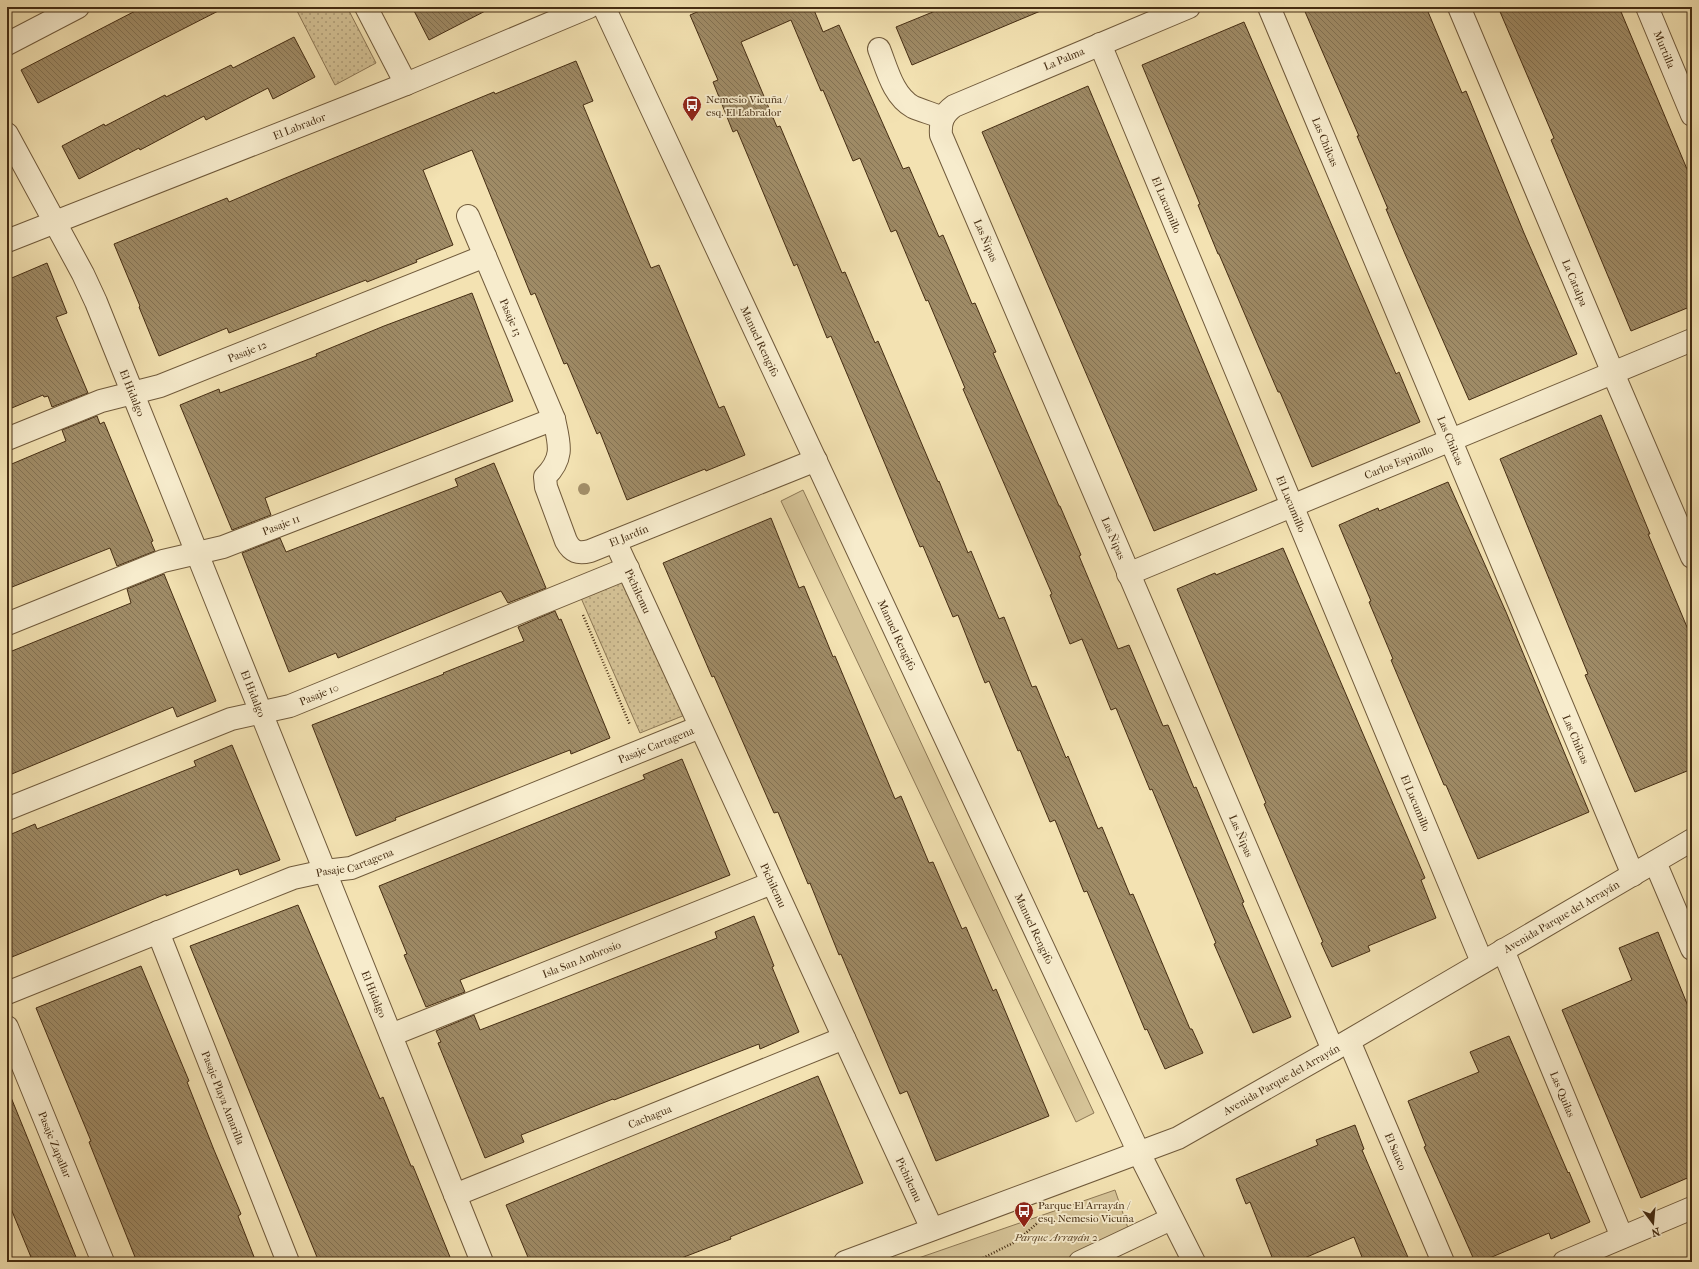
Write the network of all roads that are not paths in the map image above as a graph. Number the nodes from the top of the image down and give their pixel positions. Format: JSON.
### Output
{"nodes":[{"id":1,"x":78,"y":7,"type":"edge"},
{"id":2,"x":366,"y":7,"type":"edge"},
{"id":3,"x":589,"y":7,"type":"edge"},
{"id":4,"x":604,"y":7,"type":"edge"},
{"id":5,"x":1189,"y":7,"type":"edge"},
{"id":6,"x":1269,"y":7,"type":"edge"},
{"id":7,"x":1459,"y":7,"type":"edge"},
{"id":8,"x":1646,"y":7,"type":"edge"},
{"id":9,"x":7,"y":44,"type":"edge"},
{"id":10,"x":1100,"y":44,"type":"junction"},
{"id":11,"x":879,"y":49,"type":"dead end"},
{"id":12,"x":406,"y":84,"type":"junction"},
{"id":13,"x":1692,"y":115,"type":"edge"},
{"id":14,"x":943,"y":118,"type":"junction"},
{"id":15,"x":7,"y":134,"type":"edge"},
{"id":16,"x":468,"y":216,"type":"dead end"},
{"id":17,"x":54,"y":222,"type":"junction"},
{"id":18,"x":7,"y":241,"type":"edge"},
{"id":19,"x":485,"y":256,"type":"junction"},
{"id":20,"x":1692,"y":340,"type":"edge"},
{"id":21,"x":1613,"y":373,"type":"junction"},
{"id":22,"x":133,"y":393,"type":"junction"},
{"id":23,"x":554,"y":418,"type":"junction"},
{"id":24,"x":7,"y":439,"type":"edge"},
{"id":25,"x":1451,"y":440,"type":"junction"},
{"id":26,"x":816,"y":460,"type":"junction"},
{"id":27,"x":1292,"y":506,"type":"junction"},
{"id":28,"x":615,"y":541,"type":"junction"},
{"id":29,"x":197,"y":553,"type":"junction"},
{"id":30,"x":1692,"y":557,"type":"edge"},
{"id":31,"x":628,"y":568,"type":"junction"},
{"id":32,"x":1128,"y":574,"type":"junction"},
{"id":33,"x":7,"y":624,"type":"edge"},
{"id":34,"x":261,"y":712,"type":"junction"},
{"id":35,"x":700,"y":727,"type":"junction"},
{"id":36,"x":7,"y":809,"type":"edge"},
{"id":37,"x":1692,"y":840,"type":"edge"},
{"id":38,"x":1655,"y":862,"type":"junction"},
{"id":39,"x":325,"y":871,"type":"junction"},
{"id":40,"x":1633,"y":875,"type":"junction"},
{"id":41,"x":772,"y":883,"type":"junction"},
{"id":42,"x":158,"y":932,"type":"junction"},
{"id":43,"x":1692,"y":949,"type":"edge"},
{"id":44,"x":1503,"y":950,"type":"junction"},
{"id":45,"x":1482,"y":962,"type":"junction"},
{"id":46,"x":7,"y":993,"type":"edge"},
{"id":47,"x":7,"y":1027,"type":"edge"},
{"id":48,"x":390,"y":1035,"type":"junction"},
{"id":49,"x":844,"y":1038,"type":"junction"},
{"id":50,"x":1341,"y":1046,"type":"junction"},
{"id":51,"x":1139,"y":1153,"type":"junction"},
{"id":52,"x":455,"y":1195,"type":"junction"},
{"id":53,"x":1692,"y":1208,"type":"edge"},
{"id":54,"x":1171,"y":1219,"type":"junction"},
{"id":55,"x":932,"y":1230,"type":"junction"},
{"id":56,"x":1622,"y":1237,"type":"junction"},
{"id":57,"x":103,"y":1262,"type":"edge"},
{"id":58,"x":288,"y":1262,"type":"edge"},
{"id":59,"x":482,"y":1262,"type":"edge"},
{"id":60,"x":845,"y":1262,"type":"edge"},
{"id":61,"x":1080,"y":1262,"type":"edge"},
{"id":62,"x":1194,"y":1262,"type":"edge"},
{"id":63,"x":1443,"y":1262,"type":"edge"},
{"id":64,"x":1564,"y":1262,"type":"edge"}],
"edges":[{"from":1,"to":9,"type":"street"},
{"from":2,"to":12,"type":"street"},
{"from":3,"to":12,"type":"street","name":"El Labrador"},
{"from":4,"to":26,"type":"street","name":"Manuel Rengifo"},
{"from":5,"to":10,"type":"street","name":"La Palma"},
{"from":6,"to":25,"type":"street","name":"Las Chilcas"},
{"from":7,"to":21,"type":"street","name":"La Catalpa"},
{"from":8,"to":13,"type":"street","name":"Murtilla"},
{"from":10,"to":14,"type":"street","name":"La Palma"},
{"from":10,"to":27,"type":"street","name":"El Lucumillo"},
{"from":11,"to":14,"type":"street"},
{"from":12,"to":17,"type":"street","name":"El Labrador"},
{"from":14,"to":32,"type":"street","name":"Las Ñipas"},
{"from":15,"to":17,"type":"street","name":"El Hidalgo"},
{"from":16,"to":19,"type":"street","name":"Pasaje 13"},
{"from":17,"to":18,"type":"street","name":"El Labrador"},
{"from":17,"to":22,"type":"street","name":"El Hidalgo"},
{"from":19,"to":22,"type":"street","name":"Pasaje 12"},
{"from":19,"to":23,"type":"street","name":"Pasaje 13"},
{"from":20,"to":21,"type":"street","name":"Carlos Espinillo"},
{"from":21,"to":25,"type":"street","name":"Carlos Espinillo"},
{"from":21,"to":30,"type":"street","name":"La Catalpa"},
{"from":22,"to":24,"type":"street","name":"Pasaje 12"},
{"from":22,"to":29,"type":"street","name":"El Hidalgo"},
{"from":23,"to":28,"type":"street","name":"El Jardín"},
{"from":23,"to":29,"type":"street","name":"Pasaje 11"},
{"from":25,"to":27,"type":"street","name":"Carlos Espinillo"},
{"from":25,"to":40,"type":"street","name":"Las Chilcas"},
{"from":26,"to":28,"type":"street","name":"El Jardín"},
{"from":26,"to":51,"type":"street","name":"Manuel Rengifo"},
{"from":27,"to":32,"type":"street","name":"Carlos Espinillo"},
{"from":27,"to":45,"type":"street","name":"El Lucumillo"},
{"from":28,"to":31,"type":"street","name":"Pichilemu"},
{"from":29,"to":33,"type":"street","name":"Pasaje 11"},
{"from":29,"to":34,"type":"street","name":"El Hidalgo"},
{"from":31,"to":34,"type":"street","name":"Pasaje 10"},
{"from":31,"to":35,"type":"street","name":"Pichilemu"},
{"from":32,"to":50,"type":"street","name":"Las Ñipas"},
{"from":34,"to":36,"type":"street","name":"Pasaje 10"},
{"from":34,"to":39,"type":"street","name":"El Hidalgo"},
{"from":35,"to":39,"type":"street","name":"Pasaje Cartagena"},
{"from":35,"to":41,"type":"street","name":"Pichilemu"},
{"from":37,"to":38,"type":"street","name":"Avenida Parque del Arrayán"},
{"from":38,"to":40,"type":"street","name":"Avenida Parque del Arrayán"},
{"from":38,"to":43,"type":"street"},
{"from":39,"to":42,"type":"street","name":"Pasaje Cartagena"},
{"from":39,"to":48,"type":"street","name":"El Hidalgo"},
{"from":40,"to":44,"type":"street","name":"Avenida Parque del Arrayán"},
{"from":41,"to":48,"type":"street","name":"Isla San Ambrosio"},
{"from":41,"to":49,"type":"street","name":"Pichilemu"},
{"from":42,"to":46,"type":"street","name":"Pasaje Cartagena"},
{"from":42,"to":58,"type":"street","name":"Pasaje Playa Amarilla"},
{"from":44,"to":45,"type":"street","name":"Avenida Parque del Arrayán"},
{"from":44,"to":56,"type":"street","name":"Las Quilas"},
{"from":45,"to":50,"type":"street","name":"Avenida Parque del Arrayán"},
{"from":47,"to":57,"type":"street","name":"Pasaje Zapallar"},
{"from":48,"to":52,"type":"street","name":"El Hidalgo"},
{"from":49,"to":52,"type":"street","name":"Cachagua"},
{"from":49,"to":55,"type":"street","name":"Pichilemu"},
{"from":50,"to":51,"type":"street","name":"Avenida Parque del Arrayán"},
{"from":50,"to":63,"type":"street","name":"El Sauco"},
{"from":51,"to":54,"type":"street","name":"Manuel Rengifo"},
{"from":51,"to":55,"type":"street","name":"Avenida Parque del Arrayán"},
{"from":52,"to":59,"type":"street","name":"El Hidalgo"},
{"from":53,"to":56,"type":"street"},
{"from":54,"to":61,"type":"street"},
{"from":54,"to":62,"type":"street","name":"Manuel Rengifo"},
{"from":55,"to":60,"type":"street","name":"Avenida Parque del Arrayán"},
{"from":56,"to":64,"type":"street"}]}
